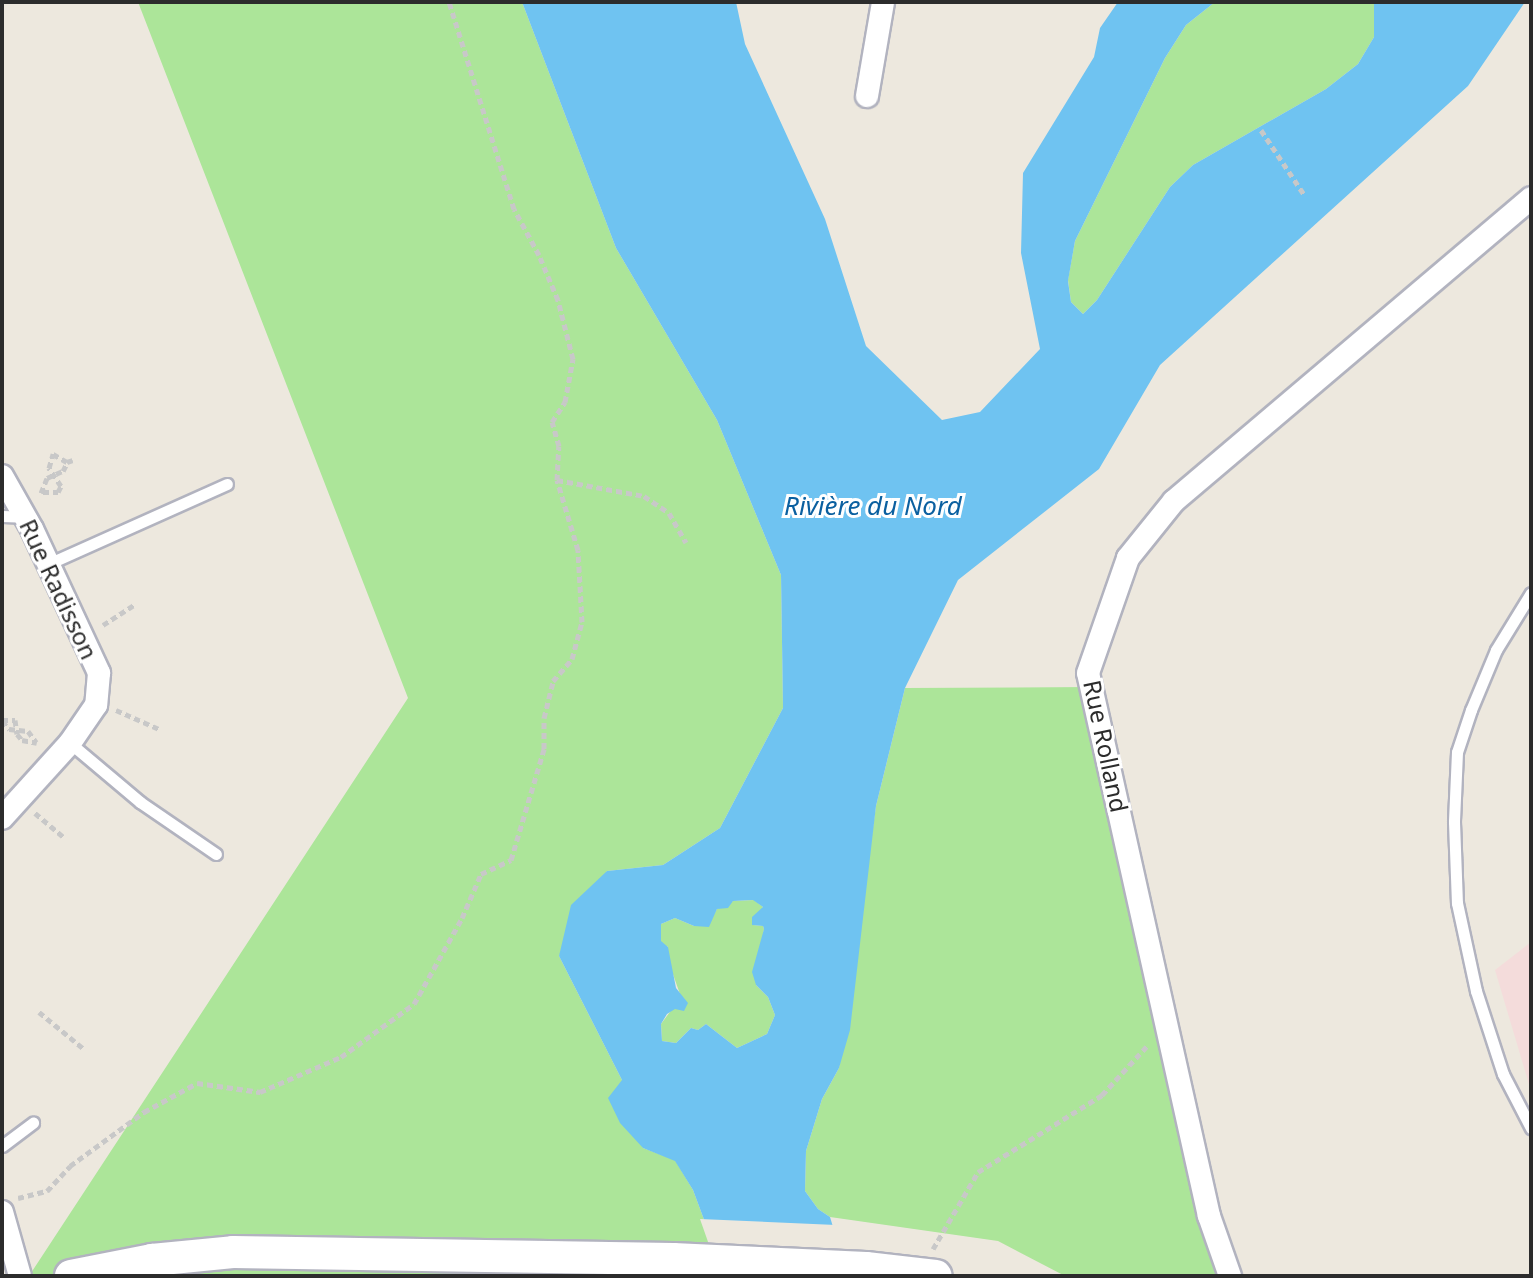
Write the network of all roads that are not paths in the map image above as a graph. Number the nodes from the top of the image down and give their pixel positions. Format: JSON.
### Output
{"nodes":[{"id":1,"x":883,"y":2,"type":"edge"},
{"id":2,"x":867,"y":96,"type":"dead end"},
{"id":3,"x":1531,"y":198,"type":"edge"},
{"id":4,"x":2,"y":476,"type":"edge"},
{"id":5,"x":227,"y":484,"type":"dead end"},
{"id":6,"x":15,"y":512,"type":"edge"},
{"id":7,"x":48,"y":564,"type":"junction"},
{"id":8,"x":1531,"y":593,"type":"edge"},
{"id":9,"x":63,"y":751,"type":"junction"},
{"id":10,"x":2,"y":818,"type":"edge"},
{"id":11,"x":216,"y":854,"type":"dead end"},
{"id":12,"x":33,"y":1123,"type":"dead end"},
{"id":13,"x":1531,"y":1128,"type":"edge"},
{"id":14,"x":2,"y":1146,"type":"edge"},
{"id":15,"x":2,"y":1212,"type":"edge"},
{"id":16,"x":928,"y":1274,"type":"edge"},
{"id":17,"x":20,"y":1276,"type":"edge"},
{"id":18,"x":71,"y":1276,"type":"edge"},
{"id":19,"x":1230,"y":1276,"type":"edge"}],
"edges":[{"from":1,"to":2,"type":"street"},
{"from":3,"to":19,"type":"street","name":"Rue Rolland"},
{"from":4,"to":6,"type":"street","name":"Rue Radisson"},
{"from":5,"to":7,"type":"lane"},
{"from":6,"to":7,"type":"street","name":"Rue Radisson"},
{"from":7,"to":9,"type":"street","name":"Rue Radisson"},
{"from":8,"to":13,"type":"lane"},
{"from":9,"to":10,"type":"street"},
{"from":9,"to":11,"type":"lane"},
{"from":12,"to":14,"type":"lane"},
{"from":15,"to":17,"type":"street"},
{"from":16,"to":18,"type":"street"}]}
